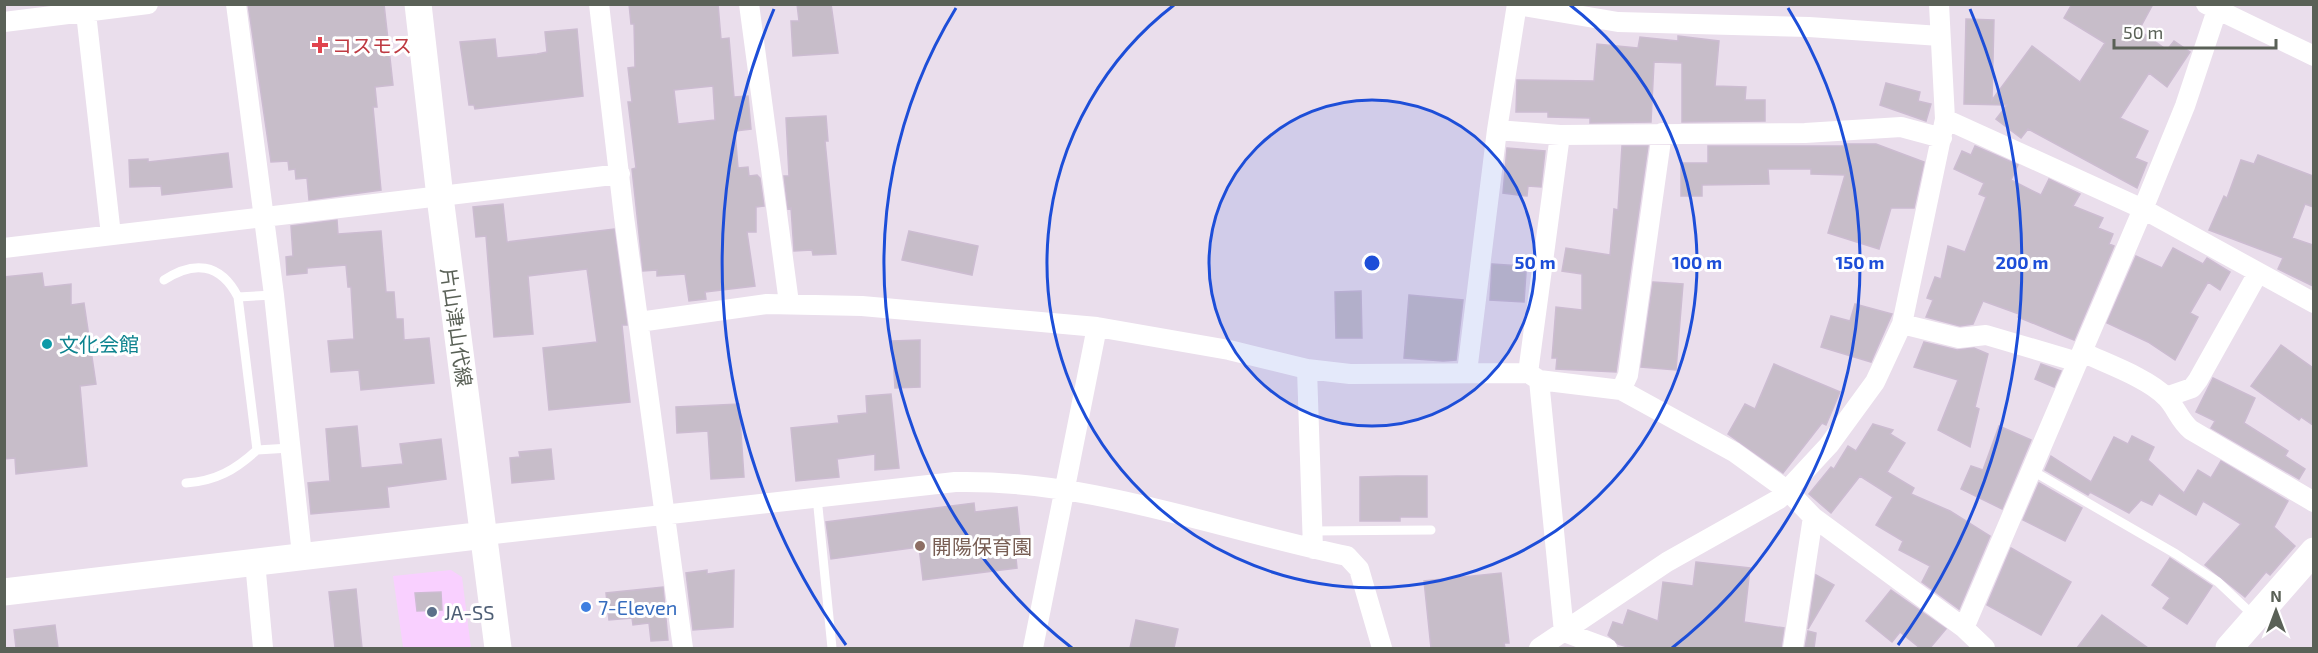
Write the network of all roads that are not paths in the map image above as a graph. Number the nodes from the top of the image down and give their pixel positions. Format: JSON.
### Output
{"nodes":[{"id":1,"x":148,"y":4,"type":"edge"},
{"id":2,"x":236,"y":4,"type":"edge"},
{"id":3,"x":418,"y":4,"type":"edge"},
{"id":4,"x":599,"y":4,"type":"edge"},
{"id":5,"x":749,"y":4,"type":"edge"},
{"id":6,"x":1939,"y":4,"type":"edge"},
{"id":7,"x":1517,"y":5,"type":"edge"},
{"id":8,"x":2211,"y":7,"type":"edge"},
{"id":9,"x":86,"y":13,"type":"junction"},
{"id":10,"x":1674,"y":14,"type":"edge"},
{"id":11,"x":4,"y":22,"type":"edge"},
{"id":12,"x":1941,"y":36,"type":"junction"},
{"id":13,"x":2313,"y":56,"type":"edge"},
{"id":14,"x":1944,"y":128,"type":"junction"},
{"id":15,"x":1497,"y":130,"type":"junction"},
{"id":16,"x":1662,"y":133,"type":"junction"},
{"id":17,"x":1560,"y":135,"type":"junction"},
{"id":18,"x":620,"y":174,"type":"junction"},
{"id":19,"x":440,"y":197,"type":"junction"},
{"id":20,"x":2143,"y":209,"type":"junction"},
{"id":21,"x":263,"y":215,"type":"junction"},
{"id":22,"x":111,"y":235,"type":"junction"},
{"id":23,"x":4,"y":248,"type":"edge"},
{"id":24,"x":2258,"y":273,"type":"junction"},
{"id":25,"x":164,"y":280,"type":"dead end"},
{"id":26,"x":274,"y":295,"type":"junction"},
{"id":27,"x":238,"y":297,"type":"junction"},
{"id":28,"x":789,"y":303,"type":"junction"},
{"id":29,"x":2313,"y":303,"type":"edge"},
{"id":30,"x":639,"y":322,"type":"junction"},
{"id":31,"x":1902,"y":324,"type":"junction"},
{"id":32,"x":1097,"y":327,"type":"junction"},
{"id":33,"x":2080,"y":357,"type":"junction"},
{"id":34,"x":1307,"y":369,"type":"junction"},
{"id":35,"x":1467,"y":372,"type":"junction"},
{"id":36,"x":1533,"y":377,"type":"junction"},
{"id":37,"x":1621,"y":390,"type":"junction"},
{"id":38,"x":2166,"y":396,"type":"junction"},
{"id":39,"x":291,"y":448,"type":"junction"},
{"id":40,"x":257,"y":450,"type":"junction"},
{"id":41,"x":2031,"y":470,"type":"junction"},
{"id":42,"x":186,"y":483,"type":"dead end"},
{"id":43,"x":1064,"y":490,"type":"junction"},
{"id":44,"x":1788,"y":491,"type":"junction"},
{"id":45,"x":817,"y":498,"type":"junction"},
{"id":46,"x":2313,"y":502,"type":"edge"},
{"id":47,"x":666,"y":514,"type":"junction"},
{"id":48,"x":1814,"y":517,"type":"junction"},
{"id":49,"x":1431,"y":530,"type":"dead end"},
{"id":50,"x":485,"y":535,"type":"junction"},
{"id":51,"x":1313,"y":540,"type":"junction"},
{"id":52,"x":2313,"y":551,"type":"edge"},
{"id":53,"x":302,"y":555,"type":"junction"},
{"id":54,"x":255,"y":562,"type":"junction"},
{"id":55,"x":4,"y":592,"type":"edge"},
{"id":56,"x":2256,"y":618,"type":"junction"},
{"id":57,"x":1964,"y":628,"type":"junction"},
{"id":58,"x":1564,"y":632,"type":"junction"},
{"id":59,"x":263,"y":648,"type":"edge"},
{"id":60,"x":498,"y":648,"type":"edge"},
{"id":61,"x":683,"y":648,"type":"edge"},
{"id":62,"x":832,"y":648,"type":"edge"},
{"id":63,"x":1033,"y":648,"type":"edge"},
{"id":64,"x":1382,"y":648,"type":"edge"},
{"id":65,"x":1539,"y":648,"type":"edge"},
{"id":66,"x":1607,"y":648,"type":"edge"},
{"id":67,"x":1793,"y":648,"type":"edge"},
{"id":68,"x":1985,"y":648,"type":"edge"},
{"id":69,"x":2229,"y":648,"type":"edge"}],
"edges":[{"from":1,"to":9,"type":"street"},
{"from":2,"to":21,"type":"street"},
{"from":3,"to":19,"type":"main road","name":"片山津山代線"},
{"from":4,"to":18,"type":"street"},
{"from":5,"to":28,"type":"street"},
{"from":6,"to":12,"type":"street"},
{"from":7,"to":10,"type":"street"},
{"from":7,"to":15,"type":"street"},
{"from":8,"to":13,"type":"street"},
{"from":8,"to":20,"type":"street"},
{"from":9,"to":11,"type":"street"},
{"from":9,"to":22,"type":"street"},
{"from":10,"to":12,"type":"street"},
{"from":12,"to":14,"type":"street"},
{"from":14,"to":16,"type":"street"},
{"from":14,"to":20,"type":"street"},
{"from":14,"to":31,"type":"street"},
{"from":15,"to":17,"type":"street"},
{"from":15,"to":35,"type":"street"},
{"from":16,"to":17,"type":"street"},
{"from":16,"to":37,"type":"street"},
{"from":17,"to":36,"type":"street"},
{"from":18,"to":19,"type":"street"},
{"from":18,"to":30,"type":"street"},
{"from":19,"to":21,"type":"street"},
{"from":19,"to":50,"type":"main road","name":"片山津山代線"},
{"from":20,"to":24,"type":"street"},
{"from":20,"to":33,"type":"street"},
{"from":21,"to":22,"type":"street"},
{"from":21,"to":26,"type":"street"},
{"from":22,"to":23,"type":"street"},
{"from":24,"to":29,"type":"street"},
{"from":24,"to":38,"type":"street"},
{"from":25,"to":27,"type":"lane"},
{"from":26,"to":27,"type":"lane"},
{"from":26,"to":39,"type":"street"},
{"from":27,"to":40,"type":"lane"},
{"from":28,"to":30,"type":"street"},
{"from":28,"to":32,"type":"street"},
{"from":30,"to":47,"type":"street"},
{"from":31,"to":33,"type":"street"},
{"from":31,"to":44,"type":"street"},
{"from":32,"to":34,"type":"street"},
{"from":32,"to":43,"type":"street"},
{"from":33,"to":38,"type":"street"},
{"from":33,"to":41,"type":"street"},
{"from":34,"to":35,"type":"street"},
{"from":34,"to":51,"type":"street"},
{"from":35,"to":36,"type":"street"},
{"from":36,"to":37,"type":"street"},
{"from":36,"to":58,"type":"street"},
{"from":37,"to":44,"type":"street"},
{"from":38,"to":46,"type":"street"},
{"from":39,"to":40,"type":"lane"},
{"from":39,"to":53,"type":"street"},
{"from":40,"to":42,"type":"lane"},
{"from":41,"to":56,"type":"lane"},
{"from":41,"to":57,"type":"street"},
{"from":43,"to":45,"type":"street"},
{"from":43,"to":51,"type":"street"},
{"from":43,"to":63,"type":"street"},
{"from":44,"to":48,"type":"street"},
{"from":44,"to":58,"type":"street"},
{"from":45,"to":47,"type":"street"},
{"from":45,"to":62,"type":"lane"},
{"from":47,"to":50,"type":"street"},
{"from":47,"to":61,"type":"street"},
{"from":48,"to":57,"type":"street"},
{"from":48,"to":67,"type":"street"},
{"from":49,"to":51,"type":"lane"},
{"from":50,"to":53,"type":"main road"},
{"from":50,"to":60,"type":"main road","name":"片山津山代線"},
{"from":51,"to":64,"type":"street"},
{"from":52,"to":56,"type":"main road"},
{"from":53,"to":54,"type":"main road"},
{"from":54,"to":55,"type":"main road"},
{"from":54,"to":59,"type":"street"},
{"from":56,"to":69,"type":"main road"},
{"from":57,"to":68,"type":"street"},
{"from":58,"to":65,"type":"street"},
{"from":58,"to":66,"type":"street"}]}
